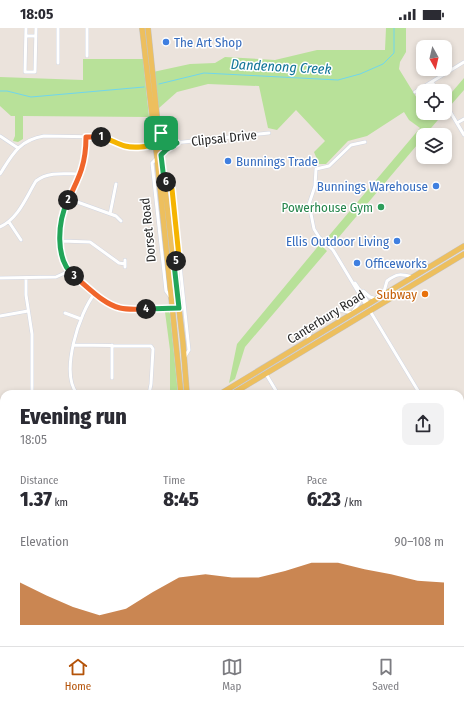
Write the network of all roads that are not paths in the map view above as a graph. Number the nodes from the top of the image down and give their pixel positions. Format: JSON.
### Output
{"nodes":[{"id":1,"x":26,"y":28,"type":"edge"},
{"id":2,"x":36,"y":28,"type":"edge"},
{"id":3,"x":58,"y":28,"type":"edge"},
{"id":4,"x":87,"y":28,"type":"edge"},
{"id":5,"x":142,"y":28,"type":"edge"},
{"id":6,"x":148,"y":28,"type":"edge"},
{"id":7,"x":26,"y":36,"type":"junction"},
{"id":8,"x":36,"y":36,"type":"junction"},
{"id":9,"x":87,"y":56,"type":"dead end"},
{"id":10,"x":464,"y":62,"type":"edge"},
{"id":11,"x":58,"y":64,"type":"dead end"},
{"id":12,"x":432,"y":82,"type":"joint"},
{"id":13,"x":415,"y":92,"type":"dead end"},
{"id":14,"x":452,"y":115,"type":"edge"},
{"id":15,"x":464,"y":119,"type":"edge"},
{"id":16,"x":457,"y":124,"type":"junction"},
{"id":17,"x":159,"y":128,"type":"junction"},
{"id":18,"x":269,"y":133,"type":"dead end"},
{"id":19,"x":464,"y":135,"type":"edge"},
{"id":20,"x":0,"y":136,"type":"edge"},
{"id":21,"x":86,"y":137,"type":"junction"},
{"id":22,"x":365,"y":142,"type":"dead end"},
{"id":23,"x":176,"y":143,"type":"junction"},
{"id":24,"x":158,"y":145,"type":"junction"},
{"id":25,"x":18,"y":148,"type":"junction"},
{"id":26,"x":159,"y":156,"type":"junction"},
{"id":27,"x":0,"y":174,"type":"edge"},
{"id":28,"x":80,"y":174,"type":"junction"},
{"id":29,"x":164,"y":180,"type":"junction"},
{"id":30,"x":116,"y":184,"type":"dead end"},
{"id":31,"x":69,"y":199,"type":"junction"},
{"id":32,"x":110,"y":214,"type":"junction"},
{"id":33,"x":121,"y":221,"type":"dead end"},
{"id":34,"x":9,"y":222,"type":"junction"},
{"id":35,"x":0,"y":227,"type":"edge"},
{"id":36,"x":21,"y":240,"type":"dead end"},
{"id":37,"x":61,"y":241,"type":"junction"},
{"id":38,"x":464,"y":246,"type":"edge"},
{"id":39,"x":455,"y":251,"type":"junction"},
{"id":40,"x":462,"y":255,"type":"edge"},
{"id":41,"x":179,"y":257,"type":"junction"},
{"id":42,"x":125,"y":263,"type":"dead end"},
{"id":43,"x":174,"y":264,"type":"junction"},
{"id":44,"x":69,"y":271,"type":"junction"},
{"id":45,"x":413,"y":277,"type":"junction"},
{"id":46,"x":0,"y":278,"type":"edge"},
{"id":47,"x":26,"y":278,"type":"junction"},
{"id":48,"x":353,"y":282,"type":"junction"},
{"id":49,"x":360,"y":289,"type":"junction"},
{"id":50,"x":95,"y":293,"type":"junction"},
{"id":51,"x":383,"y":295,"type":"junction"},
{"id":52,"x":361,"y":296,"type":"junction"},
{"id":53,"x":377,"y":298,"type":"junction"},
{"id":54,"x":367,"y":304,"type":"junction"},
{"id":55,"x":179,"y":308,"type":"junction"},
{"id":56,"x":173,"y":309,"type":"junction"},
{"id":57,"x":28,"y":311,"type":"junction"},
{"id":58,"x":370,"y":311,"type":"junction"},
{"id":59,"x":65,"y":313,"type":"dead end"},
{"id":60,"x":352,"y":313,"type":"junction"},
{"id":61,"x":0,"y":316,"type":"edge"},
{"id":62,"x":81,"y":319,"type":"junction"},
{"id":63,"x":303,"y":344,"type":"junction"},
{"id":64,"x":73,"y":345,"type":"junction"},
{"id":65,"x":112,"y":345,"type":"junction"},
{"id":66,"x":298,"y":351,"type":"junction"},
{"id":67,"x":184,"y":358,"type":"junction"},
{"id":68,"x":266,"y":374,"type":"junction"},
{"id":69,"x":112,"y":378,"type":"dead end"},
{"id":70,"x":32,"y":390,"type":"edge"},
{"id":71,"x":74,"y":390,"type":"edge"},
{"id":72,"x":150,"y":390,"type":"edge"},
{"id":73,"x":181,"y":390,"type":"edge"},
{"id":74,"x":187,"y":390,"type":"edge"},
{"id":75,"x":227,"y":390,"type":"edge"},
{"id":76,"x":239,"y":390,"type":"edge"},
{"id":77,"x":276,"y":390,"type":"edge"},
{"id":78,"x":418,"y":390,"type":"edge"}],
"edges":[{"from":1,"to":7,"type":"street"},
{"from":2,"to":8,"type":"street"},
{"from":3,"to":11,"type":"street"},
{"from":4,"to":9,"type":"street"},
{"from":5,"to":24,"type":"main road","name":"Dorset Road"},
{"from":6,"to":17,"type":"main road","name":"Dorset Road"},
{"from":7,"to":8,"type":"street"},
{"from":7,"to":8,"type":"street"},
{"from":10,"to":12,"type":"street"},
{"from":12,"to":13,"type":"street"},
{"from":14,"to":16,"type":"street"},
{"from":15,"to":16,"type":"street"},
{"from":16,"to":19,"type":"street"},
{"from":17,"to":23,"type":"main road"},
{"from":17,"to":24,"type":"main road","name":"Dorset Road"},
{"from":18,"to":23,"type":"street","name":"Clipsal Drive"},
{"from":20,"to":25,"type":"street"},
{"from":21,"to":24,"type":"street","name":"Clipsal Drive"},
{"from":21,"to":25,"type":"street","name":"Clipsal Drive"},
{"from":21,"to":28,"type":"street"},
{"from":22,"to":48,"type":"street"},
{"from":23,"to":24,"type":"street","name":"Clipsal Drive"},
{"from":23,"to":26,"type":"main road"},
{"from":24,"to":26,"type":"main road","name":"Dorset Road"},
{"from":25,"to":27,"type":"street"},
{"from":26,"to":29,"type":"main road","name":"Dorset Road"},
{"from":26,"to":56,"type":"main road","name":"Dorset Road"},
{"from":28,"to":31,"type":"street"},
{"from":28,"to":34,"type":"street"},
{"from":29,"to":41,"type":"street","name":"Dorset Road"},
{"from":29,"to":43,"type":"main road","name":"Dorset Road"},
{"from":30,"to":32,"type":"street"},
{"from":31,"to":32,"type":"street"},
{"from":31,"to":37,"type":"street"},
{"from":32,"to":33,"type":"street"},
{"from":34,"to":35,"type":"street"},
{"from":34,"to":36,"type":"street"},
{"from":37,"to":42,"type":"street"},
{"from":37,"to":44,"type":"street"},
{"from":38,"to":39,"type":"main road","name":"Canterbury Road"},
{"from":39,"to":40,"type":"main road"},
{"from":39,"to":45,"type":"main road","name":"Canterbury Road"},
{"from":40,"to":58,"type":"main road","name":"Canterbury Road"},
{"from":41,"to":43,"type":"street","name":"Dorset Road"},
{"from":41,"to":67,"type":"street","name":"Dorset Road"},
{"from":43,"to":55,"type":"main road","name":"Dorset Road"},
{"from":44,"to":47,"type":"street"},
{"from":44,"to":50,"type":"street"},
{"from":45,"to":51,"type":"main road","name":"Canterbury Road"},
{"from":45,"to":51,"type":"street"},
{"from":46,"to":47,"type":"street"},
{"from":47,"to":57,"type":"street"},
{"from":48,"to":49,"type":"street"},
{"from":48,"to":52,"type":"street"},
{"from":49,"to":53,"type":"street"},
{"from":49,"to":54,"type":"street"},
{"from":50,"to":56,"type":"street"},
{"from":50,"to":62,"type":"street"},
{"from":51,"to":53,"type":"main road","name":"Canterbury Road"},
{"from":52,"to":54,"type":"street"},
{"from":52,"to":60,"type":"street"},
{"from":53,"to":54,"type":"main road","name":"Canterbury Road"},
{"from":54,"to":58,"type":"main road"},
{"from":54,"to":60,"type":"main road","name":"Canterbury Road"},
{"from":55,"to":56,"type":"street"},
{"from":55,"to":67,"type":"main road","name":"Dorset Road"},
{"from":56,"to":73,"type":"main road","name":"Dorset Road"},
{"from":57,"to":61,"type":"street"},
{"from":57,"to":70,"type":"street"},
{"from":58,"to":66,"type":"main road","name":"Canterbury Road"},
{"from":58,"to":78,"type":"street"},
{"from":59,"to":62,"type":"street"},
{"from":60,"to":63,"type":"main road","name":"Canterbury Road"},
{"from":60,"to":63,"type":"street"},
{"from":62,"to":64,"type":"street"},
{"from":63,"to":66,"type":"main road","name":"Canterbury Road"},
{"from":64,"to":65,"type":"street"},
{"from":64,"to":71,"type":"street"},
{"from":65,"to":69,"type":"street"},
{"from":65,"to":72,"type":"street"},
{"from":66,"to":68,"type":"main road","name":"Canterbury Road"},
{"from":66,"to":75,"type":"main road","name":"Canterbury Road"},
{"from":67,"to":74,"type":"main road","name":"Dorset Road"},
{"from":68,"to":76,"type":"main road","name":"Canterbury Road"},
{"from":68,"to":77,"type":"street"}]}
